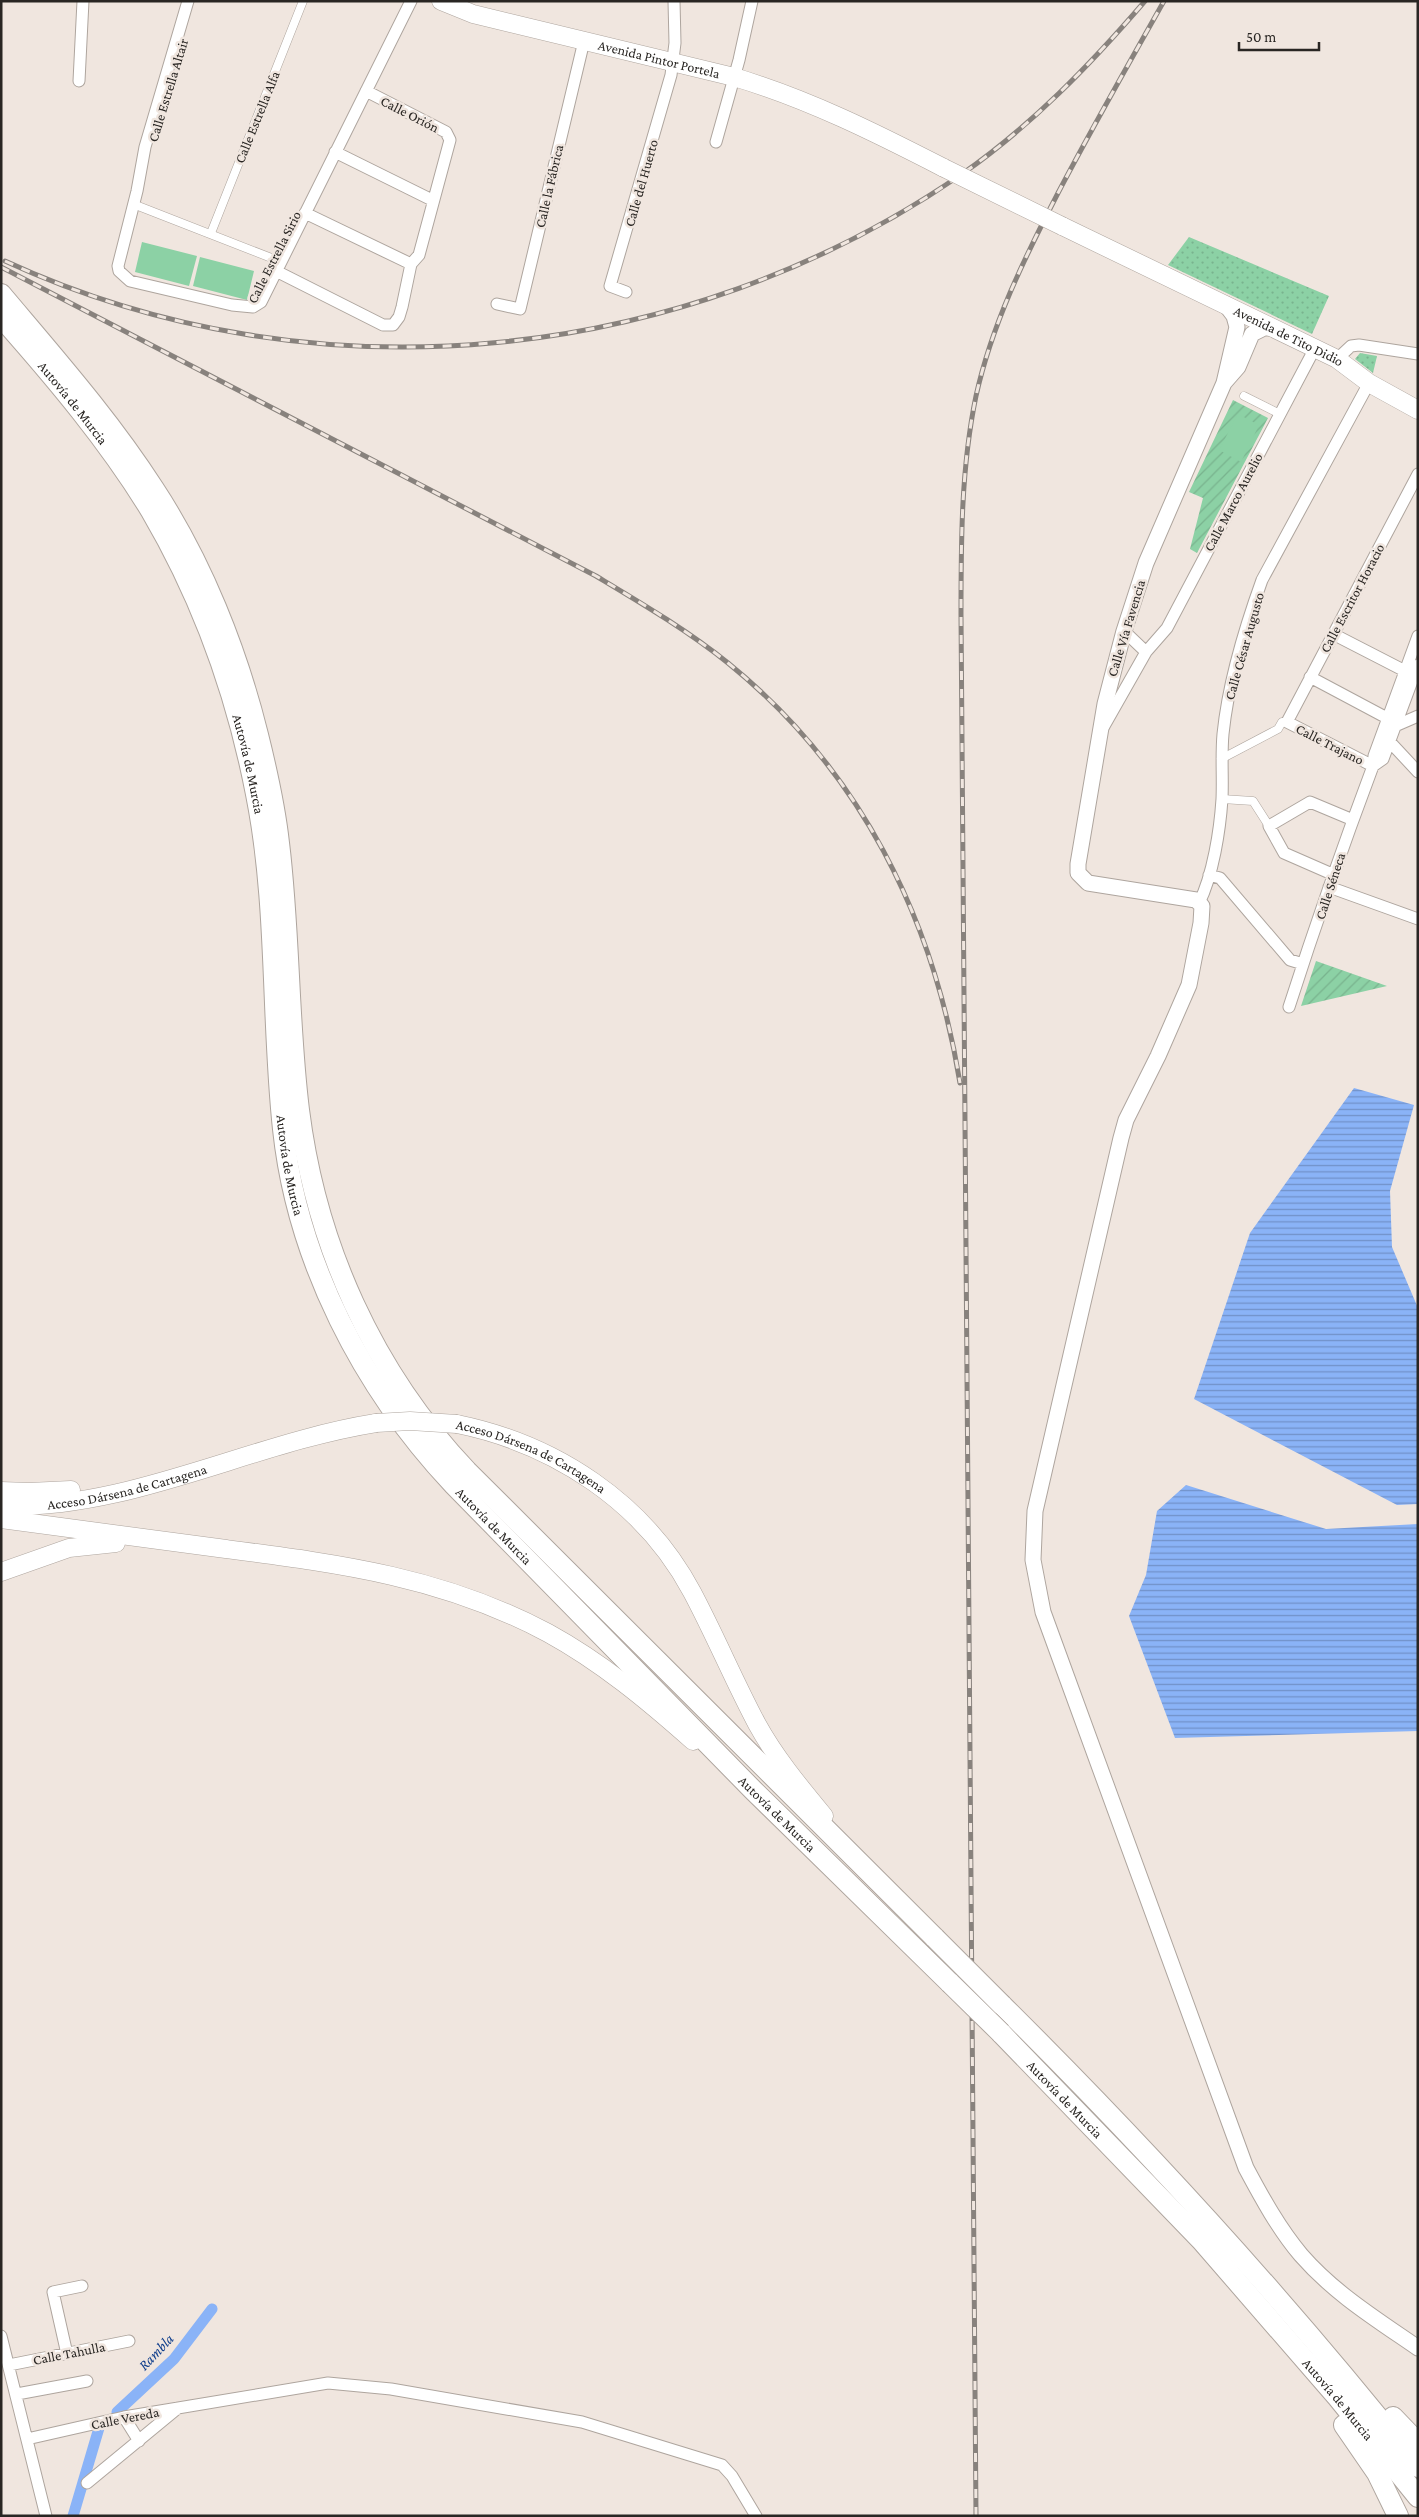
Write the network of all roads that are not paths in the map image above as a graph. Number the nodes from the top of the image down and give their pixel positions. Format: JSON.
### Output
{"nodes":[{"id":1,"x":83,"y":1,"type":"edge"},
{"id":2,"x":188,"y":1,"type":"edge"},
{"id":3,"x":194,"y":1,"type":"edge"},
{"id":4,"x":303,"y":1,"type":"edge"},
{"id":5,"x":402,"y":1,"type":"edge"},
{"id":6,"x":410,"y":1,"type":"edge"},
{"id":7,"x":441,"y":1,"type":"edge"},
{"id":8,"x":674,"y":1,"type":"edge"},
{"id":9,"x":752,"y":1,"type":"edge"},
{"id":10,"x":467,"y":2,"type":"edge"},
{"id":11,"x":519,"y":26,"type":"junction"},
{"id":12,"x":584,"y":40,"type":"junction"},
{"id":13,"x":673,"y":63,"type":"junction"},
{"id":14,"x":734,"y":78,"type":"junction"},
{"id":15,"x":79,"y":81,"type":"dead end"},
{"id":16,"x":366,"y":91,"type":"junction"},
{"id":17,"x":716,"y":142,"type":"dead end"},
{"id":18,"x":335,"y":152,"type":"junction"},
{"id":19,"x":944,"y":168,"type":"joint"},
{"id":20,"x":140,"y":178,"type":"junction"},
{"id":21,"x":432,"y":200,"type":"junction"},
{"id":22,"x":133,"y":204,"type":"junction"},
{"id":23,"x":305,"y":212,"type":"junction"},
{"id":24,"x":211,"y":233,"type":"junction"},
{"id":25,"x":274,"y":259,"type":"junction"},
{"id":26,"x":411,"y":264,"type":"junction"},
{"id":27,"x":276,"y":271,"type":"junction"},
{"id":28,"x":626,"y":292,"type":"dead end"},
{"id":29,"x":1,"y":294,"type":"edge"},
{"id":30,"x":497,"y":304,"type":"dead end"},
{"id":31,"x":246,"y":306,"type":"junction"},
{"id":32,"x":1,"y":317,"type":"edge"},
{"id":33,"x":1247,"y":326,"type":"junction"},
{"id":34,"x":1315,"y":348,"type":"junction"},
{"id":35,"x":1418,"y":354,"type":"edge"},
{"id":36,"x":1337,"y":359,"type":"junction"},
{"id":37,"x":1369,"y":383,"type":"junction"},
{"id":38,"x":1244,"y":396,"type":"dead end"},
{"id":39,"x":1418,"y":410,"type":"edge"},
{"id":40,"x":1280,"y":414,"type":"junction"},
{"id":41,"x":1418,"y":474,"type":"edge"},
{"id":42,"x":1124,"y":631,"type":"junction"},
{"id":43,"x":1333,"y":634,"type":"junction"},
{"id":44,"x":1418,"y":636,"type":"edge"},
{"id":45,"x":1146,"y":652,"type":"junction"},
{"id":46,"x":1418,"y":665,"type":"edge"},
{"id":47,"x":1405,"y":672,"type":"junction"},
{"id":48,"x":1310,"y":677,"type":"junction"},
{"id":49,"x":1415,"y":684,"type":"edge"},
{"id":50,"x":1418,"y":716,"type":"edge"},
{"id":51,"x":1286,"y":722,"type":"junction"},
{"id":52,"x":1391,"y":722,"type":"junction"},
{"id":53,"x":1098,"y":736,"type":"junction"},
{"id":54,"x":1390,"y":742,"type":"junction"},
{"id":55,"x":1221,"y":759,"type":"junction"},
{"id":56,"x":1373,"y":766,"type":"junction"},
{"id":57,"x":1418,"y":772,"type":"edge"},
{"id":58,"x":1222,"y":799,"type":"junction"},
{"id":59,"x":1353,"y":820,"type":"junction"},
{"id":60,"x":1268,"y":826,"type":"junction"},
{"id":61,"x":1332,"y":874,"type":"junction"},
{"id":62,"x":1209,"y":875,"type":"junction"},
{"id":63,"x":1329,"y":887,"type":"junction"},
{"id":64,"x":1199,"y":903,"type":"junction"},
{"id":65,"x":1418,"y":919,"type":"edge"},
{"id":66,"x":1303,"y":964,"type":"junction"},
{"id":67,"x":1289,"y":1007,"type":"dead end"},
{"id":68,"x":283,"y":1010,"type":"junction"},
{"id":69,"x":277,"y":1446,"type":"junction"},
{"id":70,"x":1,"y":1491,"type":"edge"},
{"id":71,"x":1,"y":1506,"type":"edge"},
{"id":72,"x":1,"y":1519,"type":"edge"},
{"id":73,"x":264,"y":1554,"type":"junction"},
{"id":74,"x":1,"y":1572,"type":"edge"},
{"id":75,"x":752,"y":1790,"type":"junction"},
{"id":76,"x":845,"y":1848,"type":"junction"},
{"id":77,"x":82,"y":2286,"type":"dead end"},
{"id":78,"x":1,"y":2336,"type":"edge"},
{"id":79,"x":1288,"y":2340,"type":"junction"},
{"id":80,"x":129,"y":2341,"type":"dead end"},
{"id":81,"x":1418,"y":2348,"type":"edge"},
{"id":82,"x":67,"y":2354,"type":"junction"},
{"id":83,"x":9,"y":2365,"type":"junction"},
{"id":84,"x":87,"y":2381,"type":"dead end"},
{"id":85,"x":16,"y":2394,"type":"junction"},
{"id":86,"x":1364,"y":2400,"type":"junction"},
{"id":87,"x":180,"y":2407,"type":"junction"},
{"id":88,"x":124,"y":2417,"type":"junction"},
{"id":89,"x":27,"y":2439,"type":"junction"},
{"id":90,"x":139,"y":2441,"type":"junction"},
{"id":91,"x":1418,"y":2442,"type":"edge"},
{"id":92,"x":1418,"y":2467,"type":"edge"},
{"id":93,"x":87,"y":2483,"type":"dead end"},
{"id":94,"x":1418,"y":2498,"type":"edge"},
{"id":95,"x":46,"y":2516,"type":"edge"},
{"id":96,"x":756,"y":2516,"type":"edge"},
{"id":97,"x":1398,"y":2516,"type":"edge"}],
"edges":[{"from":1,"to":15,"type":"street"},
{"from":2,"to":20,"type":"street","name":"Calle Estrella Altair"},
{"from":3,"to":20,"type":"street","name":"Calle Estrella Altair"},
{"from":4,"to":24,"type":"street","name":"Calle Estrella Alfa"},
{"from":5,"to":25,"type":"street","name":"Calle Estrella Sirio"},
{"from":6,"to":16,"type":"street","name":"Calle Estrella Sirio"},
{"from":7,"to":11,"type":"main road","name":"Avenida Pintor Portela"},
{"from":8,"to":13,"type":"street"},
{"from":9,"to":14,"type":"street"},
{"from":10,"to":11,"type":"main road"},
{"from":10,"to":12,"type":"main road","name":"Avenida Pintor Portela"},
{"from":11,"to":12,"type":"main road","name":"Avenida Pintor Portela"},
{"from":12,"to":13,"type":"main road","name":"Avenida Pintor Portela"},
{"from":12,"to":30,"type":"street","name":"Calle la Fábrica"},
{"from":13,"to":14,"type":"main road","name":"Avenida Pintor Portela"},
{"from":13,"to":28,"type":"street","name":"Calle del Huerto"},
{"from":14,"to":17,"type":"street"},
{"from":14,"to":19,"type":"main road","name":"Avenida Pintor Portela"},
{"from":16,"to":18,"type":"street","name":"Calle Estrella Sirio"},
{"from":16,"to":21,"type":"street","name":"Calle Orión"},
{"from":18,"to":21,"type":"street"},
{"from":18,"to":23,"type":"street","name":"Calle Estrella Sirio"},
{"from":19,"to":33,"type":"main road","name":"Avenida de Tito Didio","bridge":true},
{"from":20,"to":22,"type":"street","name":"Calle Estrella Altair"},
{"from":21,"to":26,"type":"street"},
{"from":22,"to":24,"type":"street"},
{"from":22,"to":31,"type":"street","name":"Calle Estrella Altair"},
{"from":23,"to":26,"type":"street"},
{"from":23,"to":27,"type":"street","name":"Calle Estrella Sirio"},
{"from":24,"to":25,"type":"street"},
{"from":25,"to":31,"type":"street","name":"Calle Estrella Sirio"},
{"from":26,"to":27,"type":"street"},
{"from":27,"to":31,"type":"street","name":"Calle Estrella Sirio"},
{"from":29,"to":68,"type":"highway","name":"Autovía de Murcia"},
{"from":32,"to":68,"type":"highway","name":"Autovía de Murcia"},
{"from":33,"to":34,"type":"main road","name":"Avenida de Tito Didio"},
{"from":33,"to":42,"type":"main road","name":"Calle Vía Favencia"},
{"from":34,"to":36,"type":"main road","name":"Avenida de Tito Didio"},
{"from":34,"to":40,"type":"street","name":"Calle Marco Aurelio"},
{"from":35,"to":36,"type":"street"},
{"from":36,"to":37,"type":"main road","name":"Avenida de Tito Didio"},
{"from":37,"to":39,"type":"main road","name":"Avenida de Tito Didio"},
{"from":37,"to":55,"type":"street","name":"Calle César Augusto"},
{"from":38,"to":40,"type":"street"},
{"from":40,"to":45,"type":"street","name":"Calle Marco Aurelio"},
{"from":41,"to":43,"type":"street","name":"Calle Escritor Horacio"},
{"from":42,"to":45,"type":"street"},
{"from":42,"to":53,"type":"main road","name":"Calle Vía Favencia"},
{"from":43,"to":47,"type":"street"},
{"from":43,"to":48,"type":"street","name":"Calle Escritor Horacio"},
{"from":44,"to":47,"type":"street","name":"Calle Séneca"},
{"from":45,"to":53,"type":"street","name":"Calle Marco Aurelio"},
{"from":46,"to":49,"type":"street","name":"Calle Séneca"},
{"from":47,"to":52,"type":"street","name":"Calle Séneca"},
{"from":48,"to":51,"type":"street","name":"Calle Escritor Horacio"},
{"from":48,"to":52,"type":"street"},
{"from":49,"to":52,"type":"street","name":"Calle Séneca"},
{"from":50,"to":52,"type":"street"},
{"from":51,"to":55,"type":"street"},
{"from":51,"to":56,"type":"street","name":"Calle Trajano"},
{"from":52,"to":54,"type":"street","name":"Calle Séneca"},
{"from":52,"to":56,"type":"street","name":"Calle Séneca"},
{"from":53,"to":64,"type":"main road","name":"Calle Vía Favencia"},
{"from":54,"to":56,"type":"street","name":"Calle Séneca"},
{"from":54,"to":57,"type":"street"},
{"from":55,"to":58,"type":"street","name":"Calle César Augusto"},
{"from":56,"to":59,"type":"street","name":"Calle Séneca"},
{"from":58,"to":60,"type":"street"},
{"from":58,"to":62,"type":"street","name":"Calle César Augusto"},
{"from":59,"to":60,"type":"street"},
{"from":59,"to":61,"type":"street","name":"Calle Séneca"},
{"from":60,"to":61,"type":"street"},
{"from":61,"to":63,"type":"street","name":"Calle Séneca"},
{"from":62,"to":64,"type":"street","name":"Calle César Augusto"},
{"from":62,"to":66,"type":"street"},
{"from":63,"to":65,"type":"street"},
{"from":63,"to":66,"type":"street","name":"Calle Séneca"},
{"from":64,"to":81,"type":"main road"},
{"from":66,"to":67,"type":"street","name":"Calle Séneca"},
{"from":68,"to":75,"type":"highway","name":"Autovía de Murcia"},
{"from":68,"to":76,"type":"highway","name":"Autovía de Murcia"},
{"from":69,"to":70,"type":"main road"},
{"from":69,"to":71,"type":"main road","name":"Acceso Dársena de Cartagena"},
{"from":69,"to":76,"type":"main road","name":"Acceso Dársena de Cartagena","bridge":true},
{"from":72,"to":73,"type":"main road","name":"Acceso Dársena de Cartagena"},
{"from":73,"to":74,"type":"main road"},
{"from":73,"to":75,"type":"main road","name":"Acceso Dársena de Cartagena"},
{"from":75,"to":79,"type":"highway","name":"Autovía de Murcia","bridge":true},
{"from":76,"to":86,"type":"highway","name":"Autovía de Murcia","bridge":true},
{"from":77,"to":82,"type":"street"},
{"from":78,"to":83,"type":"street"},
{"from":79,"to":94,"type":"highway","name":"Autovía de Murcia"},
{"from":79,"to":97,"type":"highway"},
{"from":80,"to":82,"type":"street","name":"Calle Tahulla"},
{"from":82,"to":83,"type":"street","name":"Calle Tahulla"},
{"from":83,"to":85,"type":"street"},
{"from":84,"to":85,"type":"street"},
{"from":85,"to":89,"type":"street"},
{"from":86,"to":91,"type":"highway"},
{"from":86,"to":92,"type":"highway","name":"Autovía de Murcia"},
{"from":87,"to":88,"type":"street","name":"Calle Vereda"},
{"from":87,"to":90,"type":"street"},
{"from":87,"to":96,"type":"street","name":"Calle Vereda"},
{"from":88,"to":89,"type":"street","name":"Calle Vereda"},
{"from":88,"to":90,"type":"street"},
{"from":89,"to":95,"type":"street"},
{"from":90,"to":93,"type":"street"}]}
